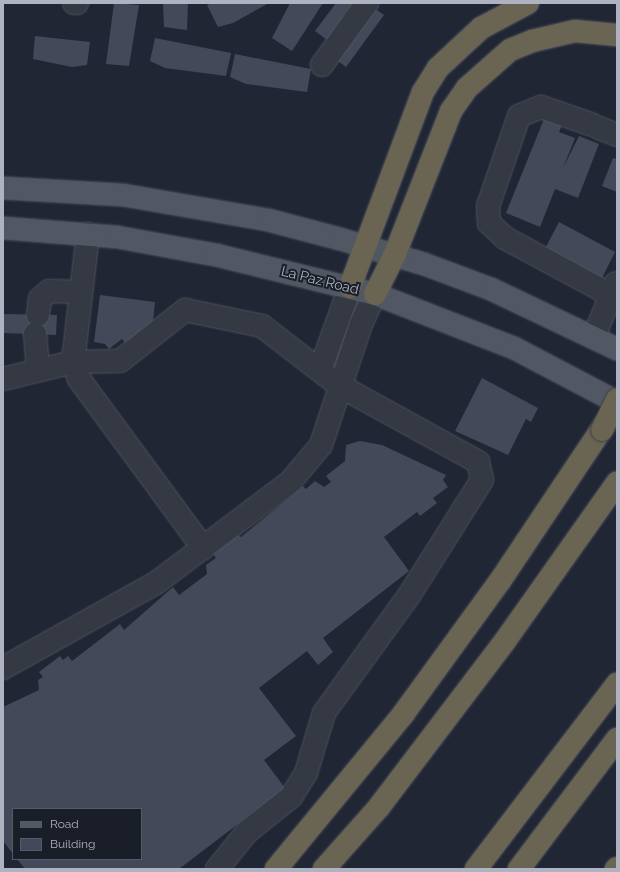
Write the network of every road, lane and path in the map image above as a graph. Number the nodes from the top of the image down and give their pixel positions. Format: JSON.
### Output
{"nodes":[{"id":1,"x":367,"y":3,"type":"edge"},
{"id":2,"x":528,"y":3,"type":"edge"},
{"id":3,"x":617,"y":35,"type":"edge"},
{"id":4,"x":322,"y":65,"type":"dead end"},
{"id":5,"x":603,"y":129,"type":"edge"},
{"id":6,"x":3,"y":188,"type":"edge"},
{"id":7,"x":3,"y":228,"type":"edge"},
{"id":8,"x":88,"y":234,"type":"junction"},
{"id":9,"x":365,"y":246,"type":"junction"},
{"id":10,"x":395,"y":254,"type":"junction"},
{"id":11,"x":350,"y":287,"type":"junction"},
{"id":12,"x":614,"y":288,"type":"edge"},
{"id":13,"x":81,"y":292,"type":"junction"},
{"id":14,"x":375,"y":294,"type":"junction"},
{"id":15,"x":594,"y":336,"type":"junction"},
{"id":16,"x":617,"y":349,"type":"edge"},
{"id":17,"x":73,"y":362,"type":"junction"},
{"id":18,"x":38,"y":370,"type":"junction"},
{"id":19,"x":320,"y":370,"type":"junction"},
{"id":20,"x":3,"y":379,"type":"edge"},
{"id":21,"x":340,"y":386,"type":"junction"},
{"id":22,"x":617,"y":401,"type":"edge"},
{"id":23,"x":617,"y":406,"type":"edge"},
{"id":24,"x":602,"y":430,"type":"junction"},
{"id":25,"x":617,"y":482,"type":"edge"},
{"id":26,"x":203,"y":548,"type":"junction"},
{"id":27,"x":4,"y":664,"type":"edge"},
{"id":28,"x":617,"y":684,"type":"edge"},
{"id":29,"x":617,"y":740,"type":"edge"},
{"id":30,"x":217,"y":869,"type":"edge"},
{"id":31,"x":276,"y":869,"type":"edge"},
{"id":32,"x":324,"y":869,"type":"edge"},
{"id":33,"x":476,"y":869,"type":"edge"},
{"id":34,"x":520,"y":869,"type":"edge"}],
"edges":[{"from":1,"to":4,"type":"street"},
{"from":2,"to":9,"type":"highway"},
{"from":3,"to":10,"type":"highway"},
{"from":5,"to":12,"type":"street"},
{"from":6,"to":9,"type":"main road"},
{"from":7,"to":8,"type":"main road","name":"La Paz Road"},
{"from":8,"to":11,"type":"main road","name":"La Paz Road"},
{"from":8,"to":13,"type":"street"},
{"from":9,"to":10,"type":"main road"},
{"from":9,"to":11,"type":"highway"},
{"from":10,"to":14,"type":"highway"},
{"from":10,"to":15,"type":"main road"},
{"from":11,"to":14,"type":"main road","name":"La Paz Road"},
{"from":11,"to":19,"type":"street"},
{"from":12,"to":15,"type":"street"},
{"from":13,"to":17,"type":"street"},
{"from":13,"to":18,"type":"street"},
{"from":14,"to":21,"type":"street"},
{"from":14,"to":22,"type":"main road","name":"La Paz Road"},
{"from":15,"to":16,"type":"main road"},
{"from":17,"to":18,"type":"street"},
{"from":17,"to":19,"type":"street"},
{"from":17,"to":26,"type":"street"},
{"from":18,"to":20,"type":"street"},
{"from":19,"to":21,"type":"street"},
{"from":21,"to":26,"type":"street"},
{"from":21,"to":30,"type":"street"},
{"from":22,"to":24,"type":"highway","bridge":true},
{"from":23,"to":24,"type":"highway","bridge":true},
{"from":24,"to":31,"type":"highway"},
{"from":25,"to":32,"type":"highway"},
{"from":26,"to":27,"type":"street"},
{"from":28,"to":33,"type":"highway"},
{"from":29,"to":34,"type":"highway"}]}
